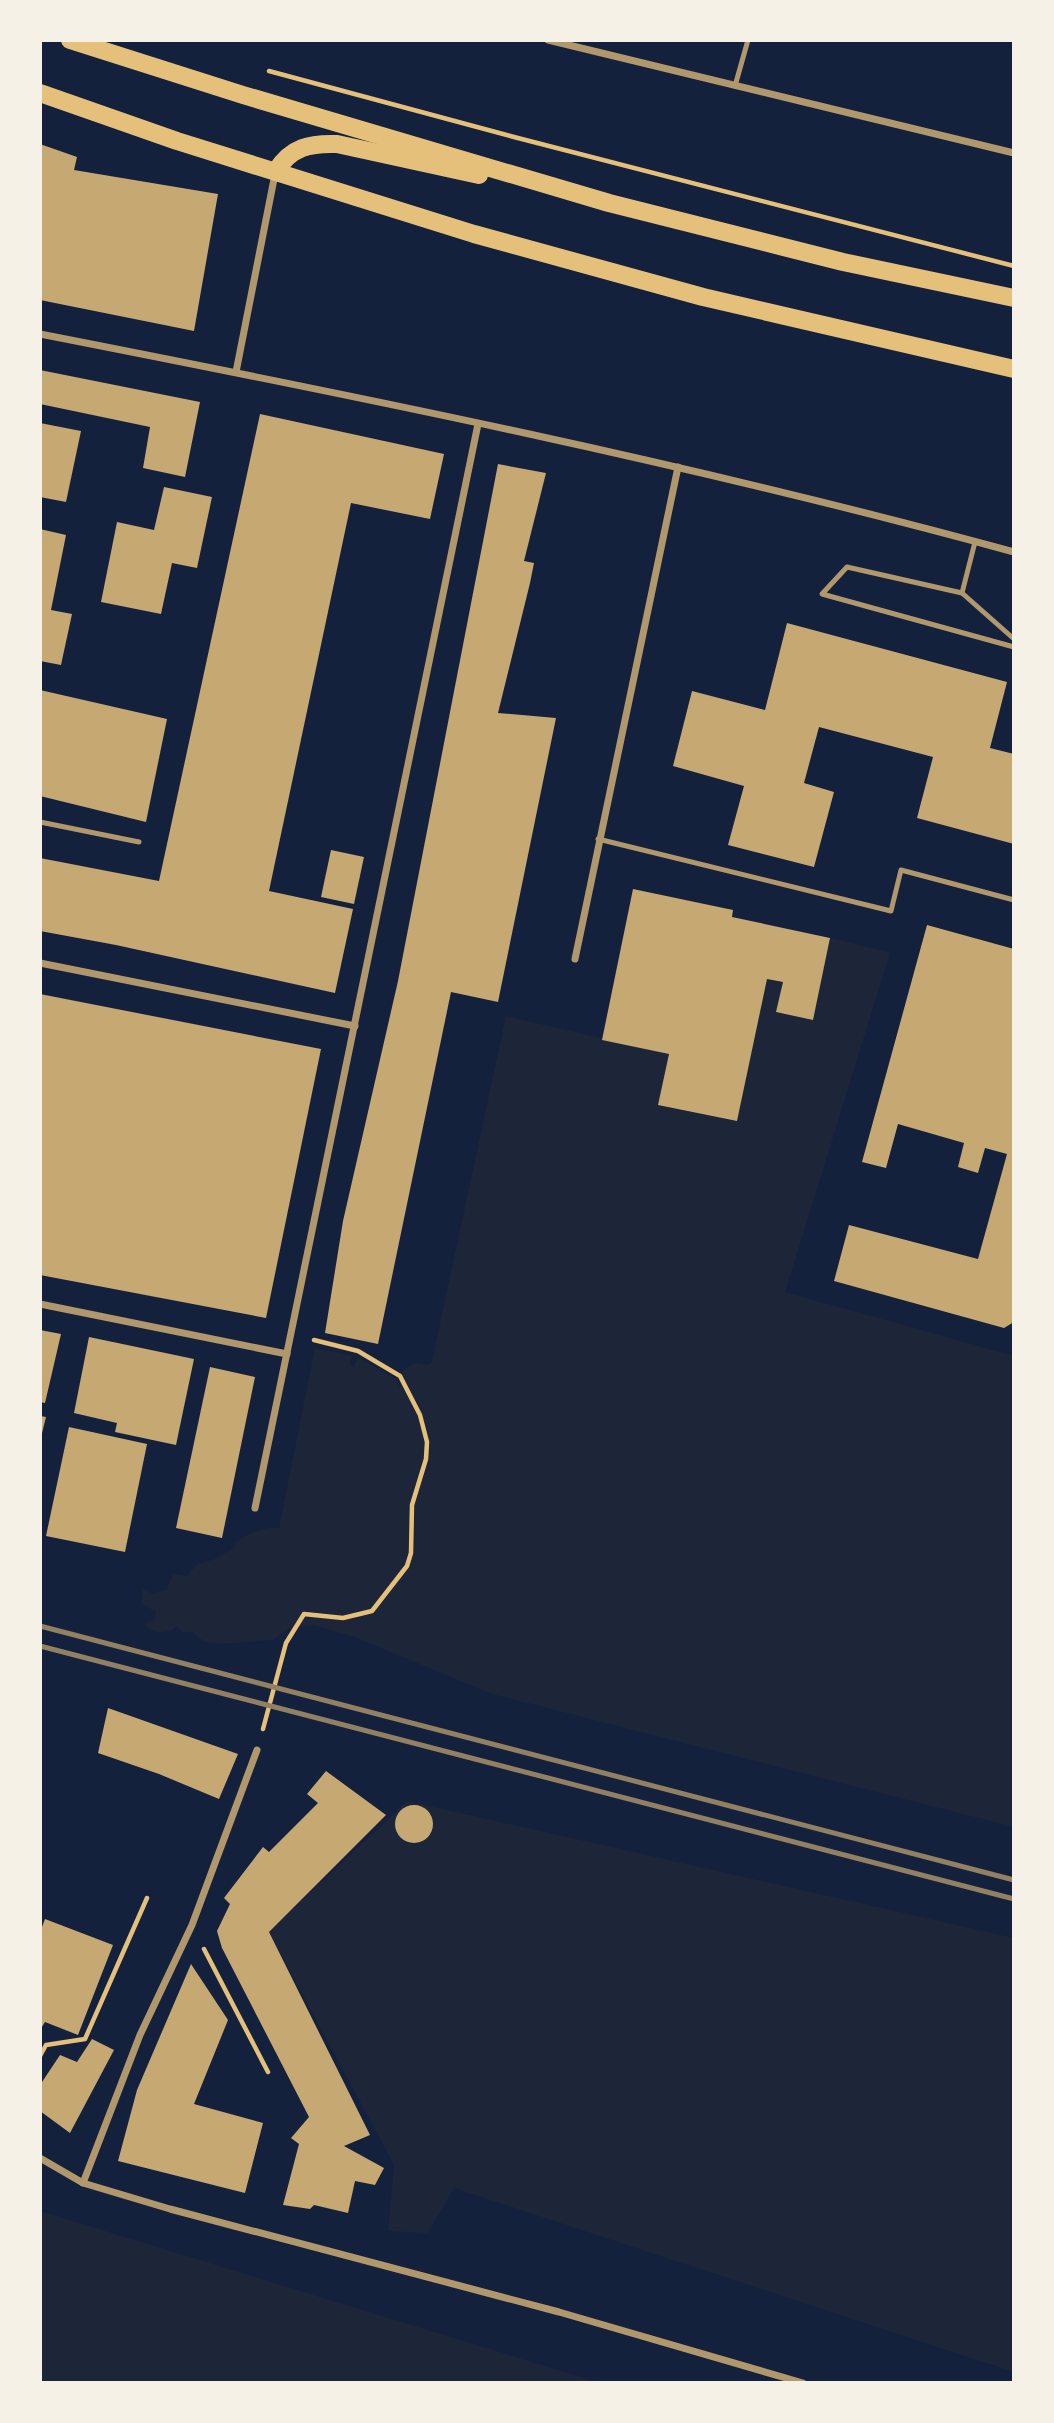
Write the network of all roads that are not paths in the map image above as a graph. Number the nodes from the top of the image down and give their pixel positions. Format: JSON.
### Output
{"nodes":[{"id":1,"x":70,"y":40,"type":"edge"},
{"id":2,"x":548,"y":40,"type":"edge"},
{"id":3,"x":748,"y":40,"type":"edge"},
{"id":4,"x":735,"y":86,"type":"junction"},
{"id":5,"x":40,"y":93,"type":"edge"},
{"id":6,"x":1014,"y":153,"type":"edge"},
{"id":7,"x":276,"y":171,"type":"junction"},
{"id":8,"x":609,"y":202,"type":"junction"},
{"id":9,"x":1014,"y":298,"type":"edge"},
{"id":10,"x":40,"y":334,"type":"edge"},
{"id":11,"x":1014,"y":369,"type":"edge"},
{"id":12,"x":236,"y":372,"type":"junction"},
{"id":13,"x":478,"y":424,"type":"junction"},
{"id":14,"x":678,"y":467,"type":"junction"},
{"id":15,"x":975,"y":542,"type":"junction"},
{"id":16,"x":1014,"y":552,"type":"edge"},
{"id":17,"x":962,"y":593,"type":"junction"},
{"id":18,"x":1014,"y":639,"type":"edge"},
{"id":19,"x":1014,"y":647,"type":"edge"},
{"id":20,"x":40,"y":822,"type":"edge"},
{"id":21,"x":598,"y":839,"type":"junction"},
{"id":22,"x":139,"y":842,"type":"dead end"},
{"id":23,"x":1014,"y":900,"type":"edge"},
{"id":24,"x":575,"y":959,"type":"dead end"},
{"id":25,"x":40,"y":963,"type":"edge"},
{"id":26,"x":355,"y":1026,"type":"junction"},
{"id":27,"x":40,"y":1304,"type":"edge"},
{"id":28,"x":287,"y":1354,"type":"junction"},
{"id":29,"x":255,"y":1508,"type":"dead end"},
{"id":30,"x":257,"y":1751,"type":"road end"},
{"id":31,"x":40,"y":2158,"type":"edge"},
{"id":32,"x":83,"y":2183,"type":"junction"},
{"id":33,"x":803,"y":2383,"type":"edge"}],
"edges":[{"from":1,"to":8,"type":"main road"},
{"from":2,"to":4,"type":"street"},
{"from":3,"to":4,"type":"lane"},
{"from":4,"to":6,"type":"street"},
{"from":5,"to":7,"type":"main road"},
{"from":7,"to":8,"type":"main road"},
{"from":7,"to":11,"type":"main road"},
{"from":7,"to":12,"type":"street"},
{"from":8,"to":9,"type":"main road"},
{"from":10,"to":12,"type":"street"},
{"from":12,"to":13,"type":"street"},
{"from":13,"to":14,"type":"street"},
{"from":13,"to":26,"type":"street"},
{"from":14,"to":15,"type":"street"},
{"from":14,"to":21,"type":"street"},
{"from":15,"to":16,"type":"street"},
{"from":15,"to":17,"type":"lane"},
{"from":17,"to":18,"type":"lane"},
{"from":17,"to":19,"type":"lane"},
{"from":20,"to":22,"type":"lane"},
{"from":21,"to":23,"type":"lane"},
{"from":21,"to":24,"type":"street"},
{"from":25,"to":26,"type":"street"},
{"from":26,"to":28,"type":"street"},
{"from":27,"to":28,"type":"street"},
{"from":28,"to":29,"type":"street"},
{"from":30,"to":32,"type":"street"},
{"from":31,"to":32,"type":"street"},
{"from":32,"to":33,"type":"street"}]}
